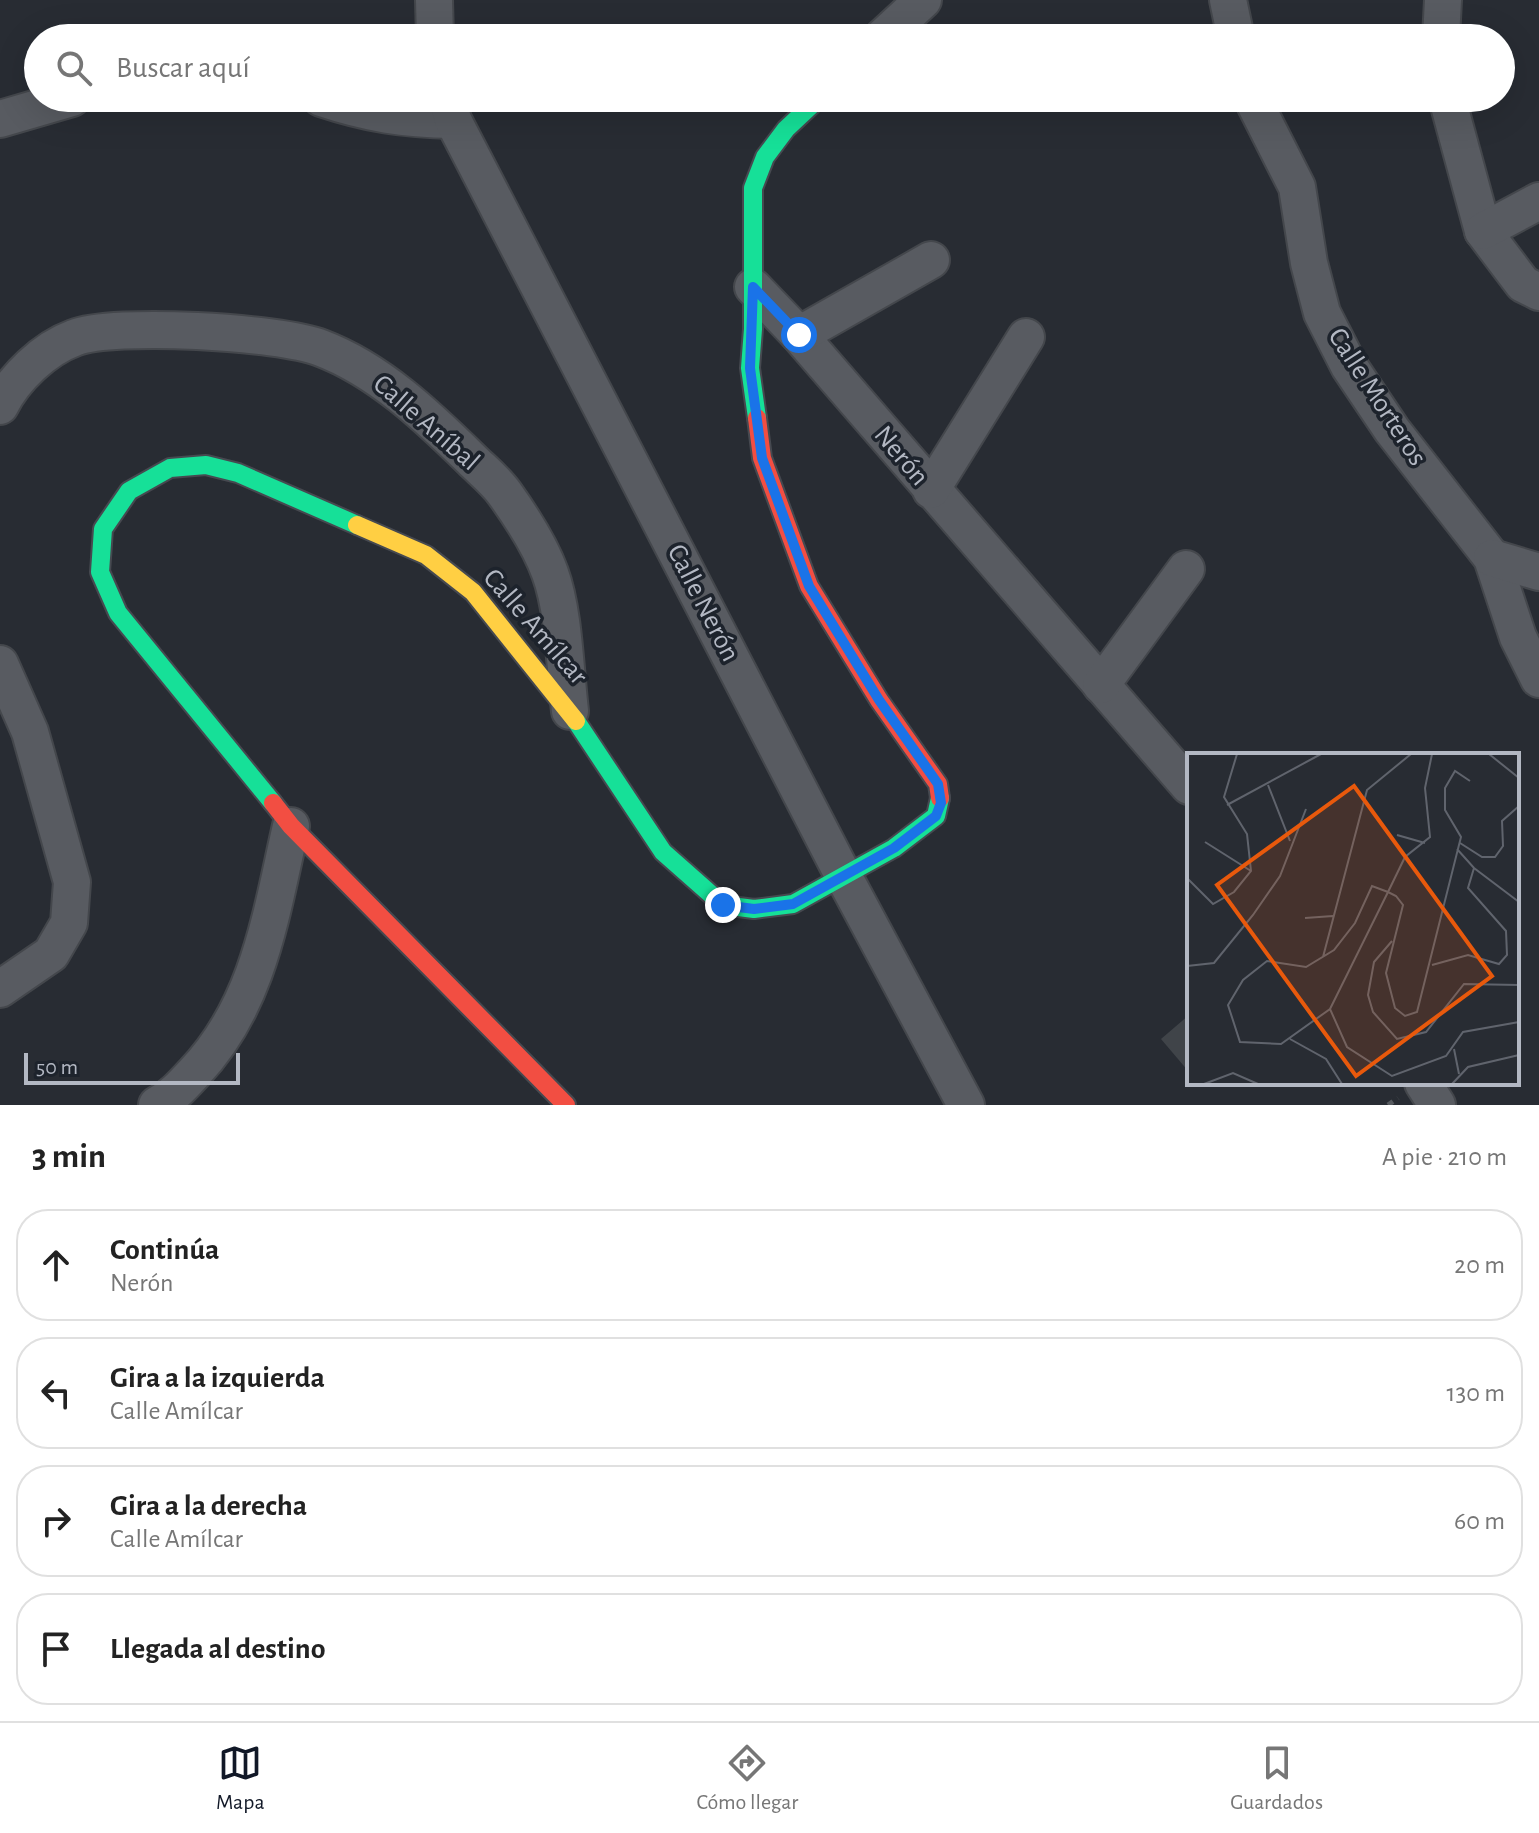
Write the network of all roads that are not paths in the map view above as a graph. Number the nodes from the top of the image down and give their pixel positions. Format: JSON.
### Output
{"nodes":[{"id":1,"x":434,"y":0,"type":"edge"},
{"id":2,"x":923,"y":0,"type":"edge"},
{"id":3,"x":1228,"y":0,"type":"edge"},
{"id":4,"x":1443,"y":0,"type":"edge"},
{"id":5,"x":435,"y":24,"type":"edge"},
{"id":6,"x":897,"y":24,"type":"edge"},
{"id":7,"x":1233,"y":24,"type":"edge"},
{"id":8,"x":1442,"y":24,"type":"edge"},
{"id":9,"x":24,"y":112,"type":"edge"},
{"id":10,"x":364,"y":112,"type":"edge"},
{"id":11,"x":439,"y":112,"type":"edge"},
{"id":12,"x":452,"y":112,"type":"edge"},
{"id":13,"x":804,"y":112,"type":"edge"},
{"id":14,"x":1259,"y":112,"type":"edge"},
{"id":15,"x":1451,"y":112,"type":"edge"},
{"id":16,"x":0,"y":119,"type":"edge"},
{"id":17,"x":1539,"y":201,"type":"edge"},
{"id":18,"x":1483,"y":231,"type":"junction"},
{"id":19,"x":931,"y":260,"type":"dead end"},
{"id":20,"x":753,"y":287,"type":"junction"},
{"id":21,"x":1539,"y":292,"type":"edge"},
{"id":22,"x":799,"y":335,"type":"junction"},
{"id":23,"x":1026,"y":337,"type":"dead end"},
{"id":24,"x":0,"y":406,"type":"edge"},
{"id":25,"x":931,"y":490,"type":"junction"},
{"id":26,"x":1492,"y":558,"type":"junction"},
{"id":27,"x":1186,"y":569,"type":"dead end"},
{"id":28,"x":1539,"y":572,"type":"edge"},
{"id":29,"x":0,"y":664,"type":"edge"},
{"id":30,"x":1539,"y":679,"type":"edge"},
{"id":31,"x":1101,"y":685,"type":"junction"},
{"id":32,"x":570,"y":711,"type":"junction"},
{"id":33,"x":1187,"y":784,"type":"edge"},
{"id":34,"x":291,"y":826,"type":"junction"},
{"id":35,"x":844,"y":877,"type":"junction"},
{"id":36,"x":0,"y":989,"type":"edge"},
{"id":37,"x":1424,"y":1085,"type":"edge"},
{"id":38,"x":157,"y":1105,"type":"edge"},
{"id":39,"x":566,"y":1105,"type":"edge"},
{"id":40,"x":966,"y":1105,"type":"edge"},
{"id":41,"x":1437,"y":1105,"type":"edge"}],
"edges":[{"from":1,"to":5,"type":"street"},
{"from":2,"to":6,"type":"street"},
{"from":3,"to":7,"type":"street"},
{"from":4,"to":8,"type":"street"},
{"from":9,"to":16,"type":"street"},
{"from":10,"to":11,"type":"street"},
{"from":12,"to":35,"type":"street","name":"Calle Nerón"},
{"from":13,"to":20,"type":"street"},
{"from":14,"to":26,"type":"street","name":"Calle Morteros"},
{"from":15,"to":18,"type":"street"},
{"from":17,"to":18,"type":"street"},
{"from":18,"to":21,"type":"street"},
{"from":19,"to":22,"type":"street"},
{"from":20,"to":22,"type":"street","name":"Nerón"},
{"from":20,"to":35,"type":"street","name":"Calle Amílcar"},
{"from":22,"to":25,"type":"street","name":"Nerón"},
{"from":23,"to":25,"type":"street"},
{"from":24,"to":32,"type":"street","name":"Calle Aníbal"},
{"from":25,"to":31,"type":"street","name":"Nerón"},
{"from":26,"to":28,"type":"street"},
{"from":26,"to":30,"type":"street","name":"Calle Morteros"},
{"from":27,"to":31,"type":"street"},
{"from":29,"to":36,"type":"street"},
{"from":31,"to":33,"type":"street","name":"Nerón"},
{"from":32,"to":34,"type":"street","name":"Calle Amílcar"},
{"from":32,"to":35,"type":"street","name":"Calle Amílcar"},
{"from":34,"to":38,"type":"street"},
{"from":34,"to":39,"type":"street","name":"Calle Amílcar"},
{"from":35,"to":40,"type":"street","name":"Calle Nerón"},
{"from":37,"to":41,"type":"street"}]}
